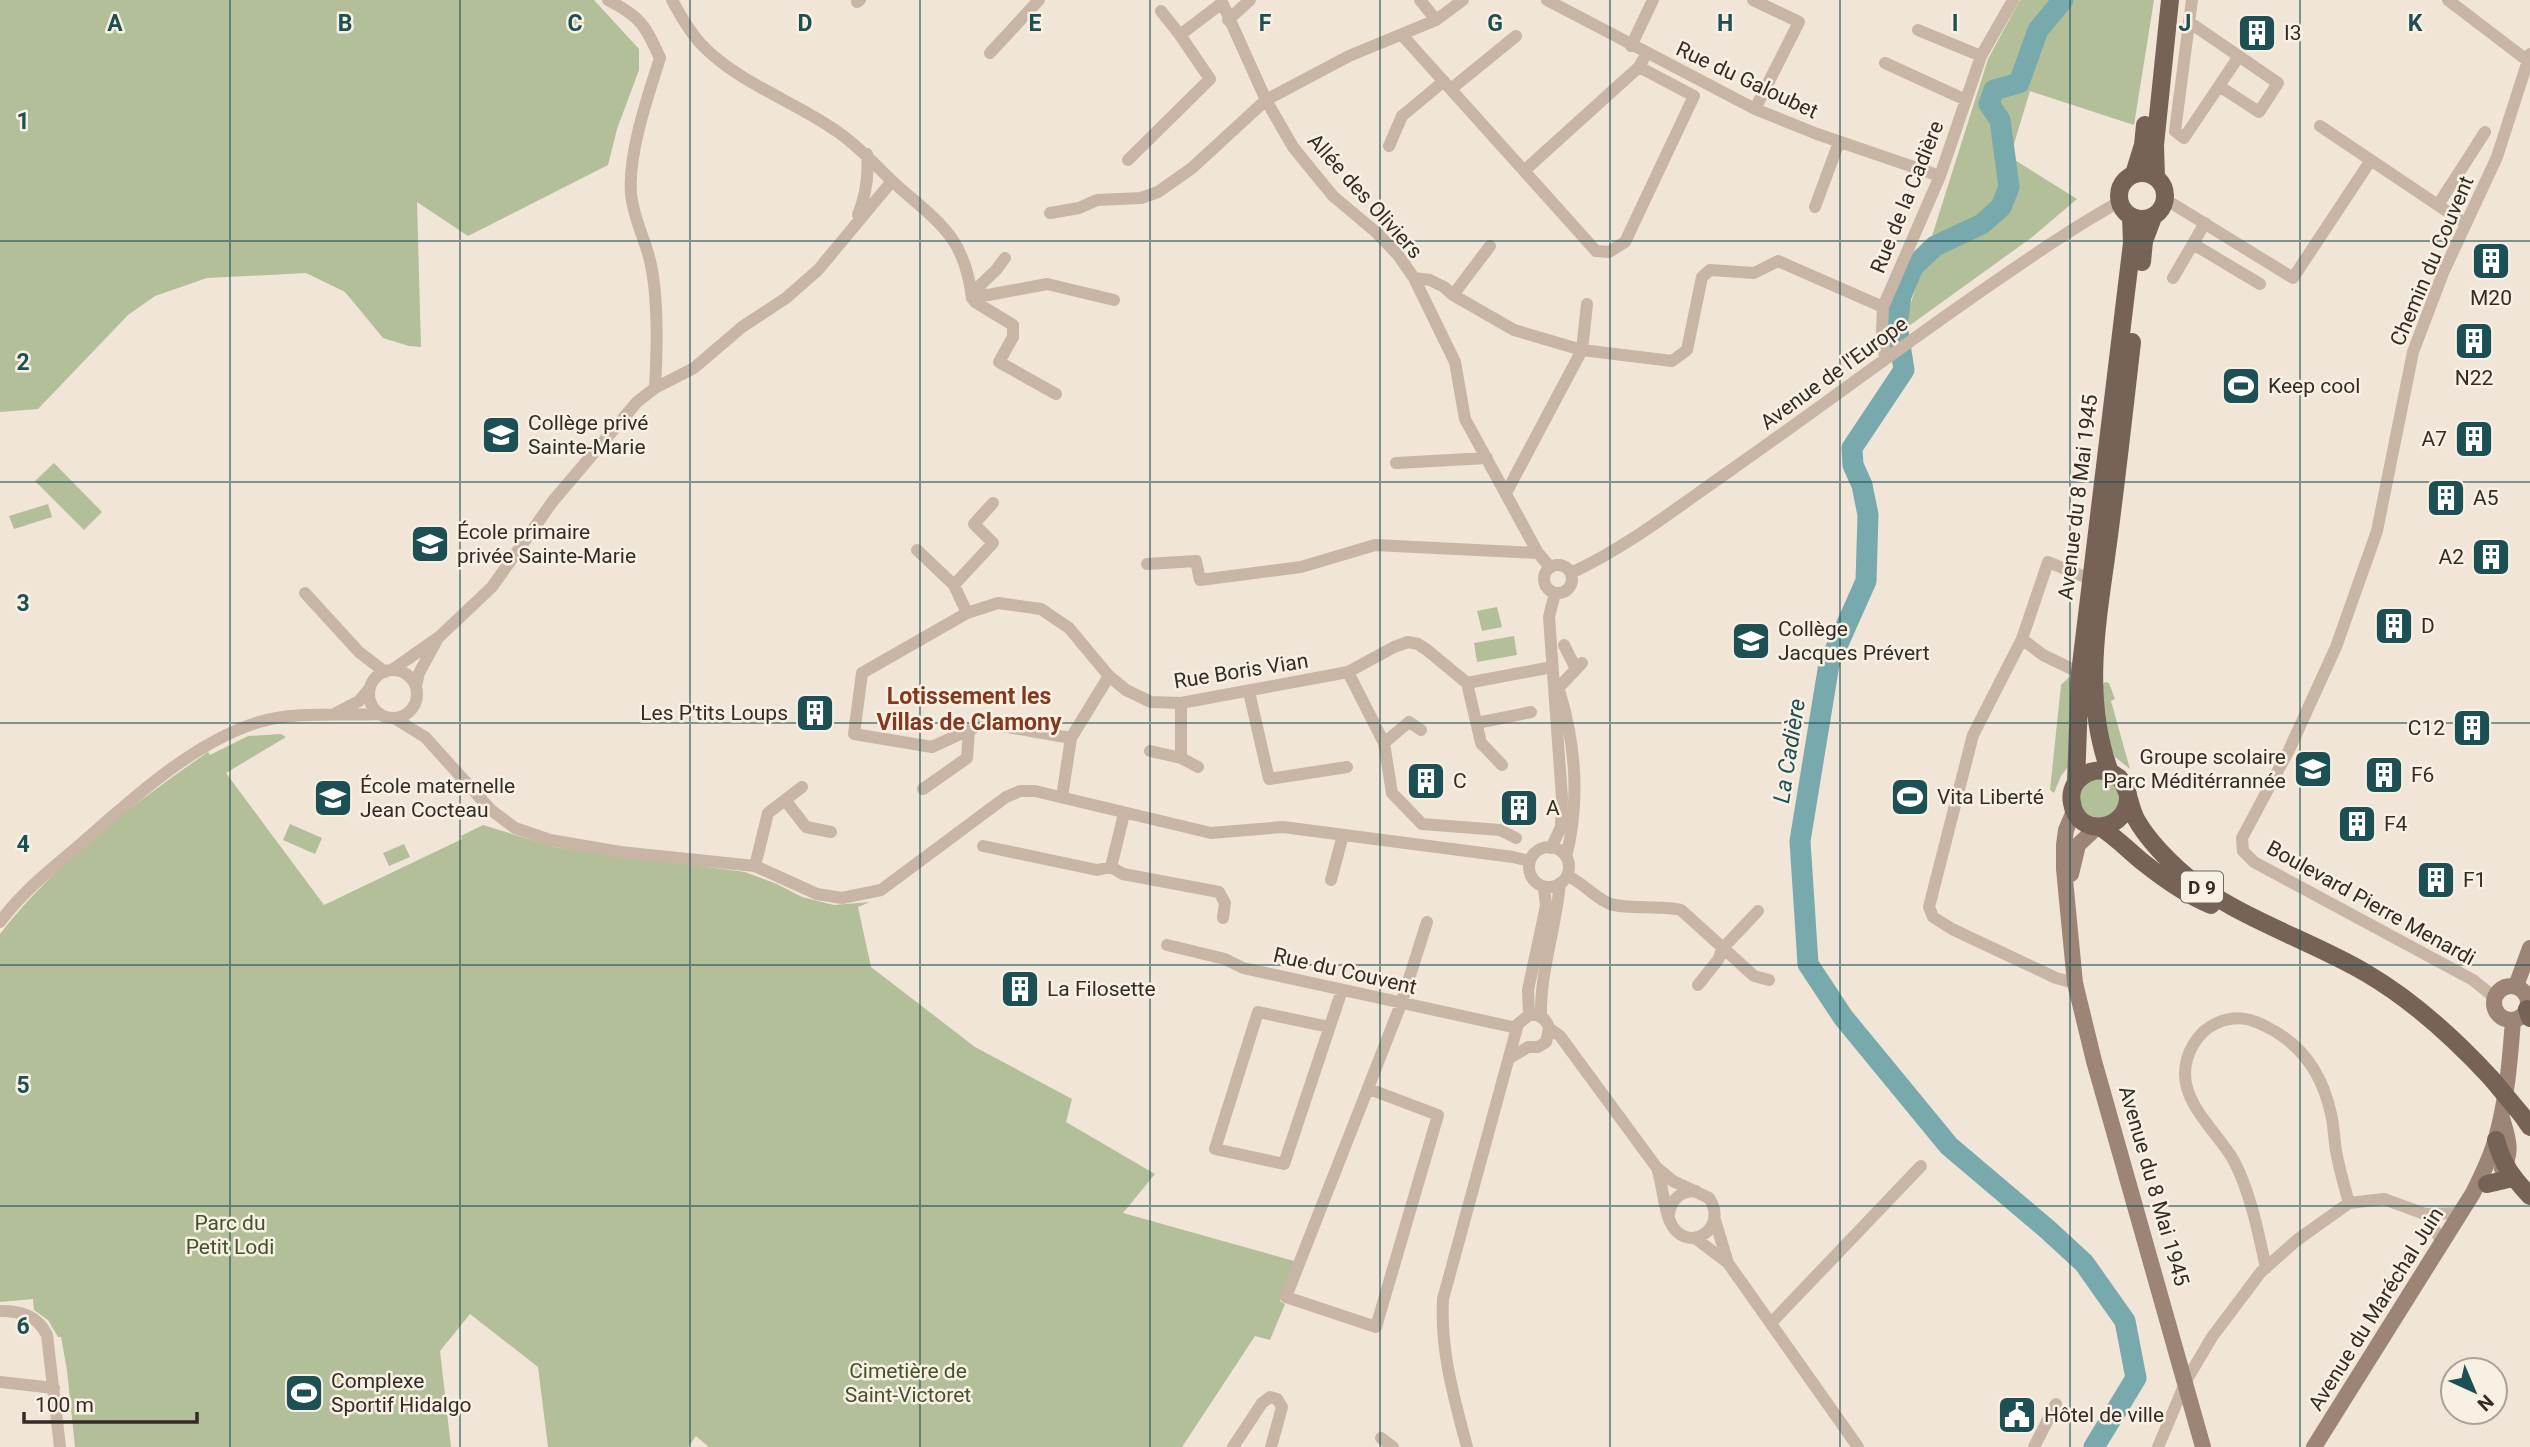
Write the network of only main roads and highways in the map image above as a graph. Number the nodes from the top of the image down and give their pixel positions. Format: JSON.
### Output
{"nodes":[{"id":1,"x":2159,"y":0,"type":"edge"},
{"id":2,"x":2170,"y":0,"type":"edge"},
{"id":3,"x":2134,"y":174,"type":"junction"},
{"id":4,"x":2156,"y":177,"type":"junction"},
{"id":5,"x":2131,"y":217,"type":"junction"},
{"id":6,"x":2153,"y":217,"type":"junction"},
{"id":7,"x":2110,"y":772,"type":"junction"},
{"id":8,"x":2076,"y":782,"type":"junction"},
{"id":9,"x":2129,"y":794,"type":"junction"},
{"id":10,"x":2074,"y":811,"type":"junction"},
{"id":11,"x":2098,"y":827,"type":"junction"},
{"id":12,"x":2071,"y":935,"type":"junction"},
{"id":13,"x":2309,"y":945,"type":"junction"},
{"id":14,"x":2530,"y":948,"type":"edge"},
{"id":15,"x":2516,"y":986,"type":"junction"},
{"id":16,"x":2523,"y":1016,"type":"edge"},
{"id":17,"x":2502,"y":1115,"type":"junction"},
{"id":18,"x":2525,"y":1120,"type":"edge"},
{"id":19,"x":2496,"y":1140,"type":"junction"},
{"id":20,"x":2509,"y":1172,"type":"junction"},
{"id":21,"x":2480,"y":1188,"type":"junction"},
{"id":22,"x":2530,"y":1196,"type":"edge"},
{"id":23,"x":2203,"y":1447,"type":"edge"},
{"id":24,"x":2314,"y":1447,"type":"edge"}],
"edges":[{"from":1,"to":3,"type":"main road"},
{"from":2,"to":4,"type":"main road"},
{"from":3,"to":4,"type":"main road"},
{"from":3,"to":5,"type":"main road"},
{"from":4,"to":6,"type":"main road"},
{"from":5,"to":6,"type":"main road"},
{"from":5,"to":8,"type":"main road","name":"Avenue du 8 Mai 1945"},
{"from":6,"to":7,"type":"main road","name":"Avenue du 8 Mai 1945"},
{"from":7,"to":8,"type":"main road"},
{"from":7,"to":9,"type":"main road"},
{"from":8,"to":10,"type":"main road"},
{"from":9,"to":11,"type":"main road"},
{"from":9,"to":13,"type":"main road","number":"D 9"},
{"from":10,"to":11,"type":"main road"},
{"from":10,"to":12,"type":"main road"},
{"from":11,"to":12,"type":"main road"},
{"from":11,"to":13,"type":"main road","number":"D 9"},
{"from":12,"to":23,"type":"main road","name":"Avenue du 8 Mai 1945"},
{"from":13,"to":18,"type":"main road","number":"D 9","bridge":true},
{"from":14,"to":15,"type":"main road"},
{"from":15,"to":16,"type":"main road"},
{"from":15,"to":16,"type":"main road"},
{"from":16,"to":17,"type":"main road","name":"Avenue du Maréchal Juin"},
{"from":17,"to":19,"type":"main road","name":"Avenue du Maréchal Juin"},
{"from":17,"to":20,"type":"main road","name":"Avenue du Maréchal Juin"},
{"from":19,"to":20,"type":"main road"},
{"from":19,"to":21,"type":"main road","name":"Avenue du Maréchal Juin"},
{"from":20,"to":21,"type":"main road"},
{"from":20,"to":22,"type":"main road"},
{"from":21,"to":24,"type":"main road","name":"Avenue du Maréchal Juin"}]}
